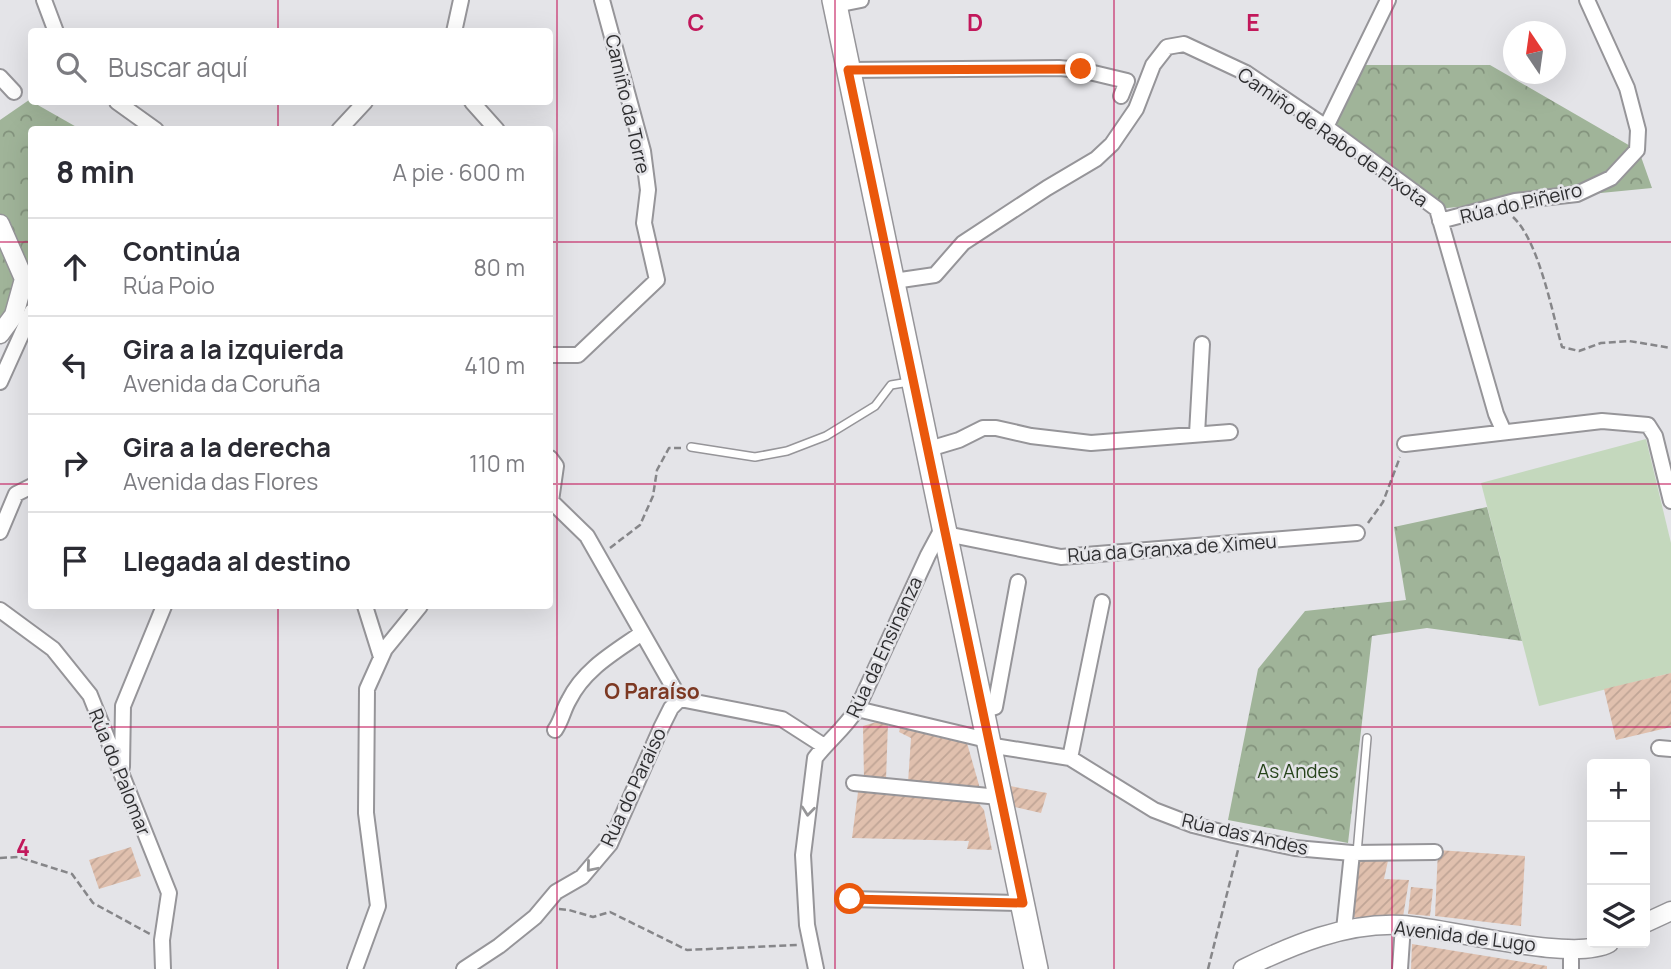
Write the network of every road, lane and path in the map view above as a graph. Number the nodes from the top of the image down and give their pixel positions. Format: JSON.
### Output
{"nodes":[{"id":1,"x":44,"y":0,"type":"edge"},
{"id":2,"x":461,"y":0,"type":"edge"},
{"id":3,"x":602,"y":0,"type":"edge"},
{"id":4,"x":861,"y":0,"type":"edge"},
{"id":5,"x":1388,"y":0,"type":"edge"},
{"id":6,"x":1587,"y":0,"type":"edge"},
{"id":7,"x":835,"y":3,"type":"edge"},
{"id":8,"x":54,"y":28,"type":"edge"},
{"id":9,"x":455,"y":28,"type":"edge"},
{"id":10,"x":848,"y":70,"type":"junction"},
{"id":11,"x":0,"y":77,"type":"edge"},
{"id":12,"x":14,"y":92,"type":"dead end"},
{"id":13,"x":1121,"y":96,"type":"dead end"},
{"id":14,"x":121,"y":105,"type":"edge"},
{"id":15,"x":362,"y":105,"type":"edge"},
{"id":16,"x":475,"y":105,"type":"edge"},
{"id":17,"x":150,"y":126,"type":"edge"},
{"id":18,"x":343,"y":126,"type":"edge"},
{"id":19,"x":493,"y":126,"type":"edge"},
{"id":20,"x":1326,"y":127,"type":"junction"},
{"id":21,"x":1501,"y":205,"type":"junction"},
{"id":22,"x":1440,"y":221,"type":"junction"},
{"id":23,"x":0,"y":225,"type":"edge"},
{"id":24,"x":894,"y":281,"type":"junction"},
{"id":25,"x":28,"y":285,"type":"edge"},
{"id":26,"x":28,"y":320,"type":"edge"},
{"id":27,"x":0,"y":334,"type":"edge"},
{"id":28,"x":1202,"y":345,"type":"dead end"},
{"id":29,"x":1671,"y":348,"type":"edge"},
{"id":30,"x":553,"y":355,"type":"edge"},
{"id":31,"x":914,"y":381,"type":"junction"},
{"id":32,"x":0,"y":382,"type":"edge"},
{"id":33,"x":1230,"y":432,"type":"dead end"},
{"id":34,"x":1504,"y":432,"type":"junction"},
{"id":35,"x":1197,"y":434,"type":"junction"},
{"id":36,"x":1405,"y":444,"type":"joint"},
{"id":37,"x":691,"y":447,"type":"joint"},
{"id":38,"x":929,"y":449,"type":"junction"},
{"id":39,"x":553,"y":462,"type":"edge"},
{"id":40,"x":553,"y":484,"type":"edge"},
{"id":41,"x":28,"y":488,"type":"edge"},
{"id":42,"x":1671,"y":501,"type":"edge"},
{"id":43,"x":553,"y":505,"type":"edge"},
{"id":44,"x":945,"y":530,"type":"junction"},
{"id":45,"x":0,"y":531,"type":"edge"},
{"id":46,"x":1357,"y":533,"type":"joint"},
{"id":47,"x":599,"y":557,"type":"junction"},
{"id":48,"x":1018,"y":582,"type":"dead end"},
{"id":49,"x":1102,"y":602,"type":"dead end"},
{"id":50,"x":163,"y":609,"type":"edge"},
{"id":51,"x":366,"y":609,"type":"edge"},
{"id":52,"x":417,"y":609,"type":"edge"},
{"id":53,"x":0,"y":610,"type":"edge"},
{"id":54,"x":642,"y":632,"type":"junction"},
{"id":55,"x":381,"y":657,"type":"junction"},
{"id":56,"x":680,"y":699,"type":"junction"},
{"id":57,"x":857,"y":709,"type":"junction"},
{"id":58,"x":981,"y":710,"type":"junction"},
{"id":59,"x":555,"y":730,"type":"dead end"},
{"id":60,"x":1367,"y":738,"type":"dead end"},
{"id":61,"x":988,"y":743,"type":"junction"},
{"id":62,"x":824,"y":746,"type":"junction"},
{"id":63,"x":1070,"y":758,"type":"junction"},
{"id":64,"x":122,"y":777,"type":"junction"},
{"id":65,"x":854,"y":783,"type":"dead end"},
{"id":66,"x":999,"y":797,"type":"junction"},
{"id":67,"x":1241,"y":836,"type":"junction"},
{"id":68,"x":1435,"y":852,"type":"dead end"},
{"id":69,"x":1354,"y":853,"type":"junction"},
{"id":70,"x":0,"y":858,"type":"edge"},
{"id":71,"x":850,"y":899,"type":"dead end"},
{"id":72,"x":1023,"y":903,"type":"junction"},
{"id":73,"x":542,"y":908,"type":"junction"},
{"id":74,"x":1671,"y":911,"type":"edge"},
{"id":75,"x":1650,"y":921,"type":"edge"},
{"id":76,"x":1403,"y":925,"type":"junction"},
{"id":77,"x":1344,"y":930,"type":"junction"},
{"id":78,"x":162,"y":940,"type":"junction"},
{"id":79,"x":811,"y":945,"type":"junction"},
{"id":80,"x":1592,"y":948,"type":"edge"},
{"id":81,"x":1571,"y":950,"type":"junction"},
{"id":82,"x":163,"y":969,"type":"edge"},
{"id":83,"x":355,"y":969,"type":"edge"},
{"id":84,"x":464,"y":969,"type":"edge"},
{"id":85,"x":816,"y":969,"type":"edge"},
{"id":86,"x":1036,"y":969,"type":"edge"},
{"id":87,"x":1208,"y":969,"type":"edge"},
{"id":88,"x":1243,"y":969,"type":"edge"},
{"id":89,"x":1400,"y":969,"type":"edge"},
{"id":90,"x":1571,"y":969,"type":"edge"}],
"edges":[{"from":1,"to":8,"type":"street"},
{"from":2,"to":9,"type":"street"},
{"from":3,"to":30,"type":"street","name":"Camiño da Torre"},
{"from":4,"to":7,"type":"street"},
{"from":5,"to":20,"type":"street"},
{"from":6,"to":21,"type":"street","name":"Rúa do Piñeiro"},
{"from":7,"to":10,"type":"main road"},
{"from":10,"to":13,"type":"street"},
{"from":10,"to":24,"type":"main road"},
{"from":11,"to":12,"type":"street"},
{"from":14,"to":17,"type":"street"},
{"from":15,"to":18,"type":"street"},
{"from":16,"to":19,"type":"street"},
{"from":20,"to":22,"type":"street","name":"Camiño de Rabo de Pixota"},
{"from":20,"to":24,"type":"street","name":"Camiño de Rabo de Pixota"},
{"from":21,"to":22,"type":"street","name":"Rúa do Piñeiro"},
{"from":21,"to":29,"type":"path"},
{"from":22,"to":34,"type":"street","name":"Camiño de Rabo de Pixota"},
{"from":23,"to":25,"type":"street"},
{"from":24,"to":31,"type":"main road"},
{"from":25,"to":27,"type":"street"},
{"from":26,"to":32,"type":"street"},
{"from":28,"to":35,"type":"street"},
{"from":31,"to":37,"type":"lane"},
{"from":31,"to":38,"type":"main road"},
{"from":33,"to":35,"type":"street"},
{"from":34,"to":36,"type":"street"},
{"from":34,"to":42,"type":"street"},
{"from":35,"to":38,"type":"street"},
{"from":36,"to":46,"type":"path"},
{"from":37,"to":47,"type":"path"},
{"from":38,"to":44,"type":"main road"},
{"from":39,"to":40,"type":"street"},
{"from":41,"to":45,"type":"street"},
{"from":43,"to":47,"type":"street"},
{"from":44,"to":46,"type":"street","name":"Rúa da Granxa de Ximeu"},
{"from":44,"to":57,"type":"street","name":"Rúa da Ensinanza"},
{"from":44,"to":58,"type":"main road"},
{"from":47,"to":54,"type":"street"},
{"from":48,"to":58,"type":"street"},
{"from":49,"to":63,"type":"street"},
{"from":50,"to":64,"type":"street"},
{"from":51,"to":55,"type":"street"},
{"from":52,"to":55,"type":"street"},
{"from":53,"to":64,"type":"street","name":"Rúa do Palomar"},
{"from":54,"to":56,"type":"street"},
{"from":54,"to":59,"type":"street"},
{"from":55,"to":83,"type":"street"},
{"from":56,"to":62,"type":"street"},
{"from":56,"to":73,"type":"street","name":"Rúa do Paraíso","one_way":true},
{"from":57,"to":61,"type":"street","name":"Rúa das Andes"},
{"from":57,"to":62,"type":"street","name":"Rúa da Ensinanza"},
{"from":58,"to":61,"type":"main road"},
{"from":60,"to":69,"type":"lane"},
{"from":61,"to":63,"type":"street","name":"Rúa das Andes"},
{"from":61,"to":66,"type":"main road"},
{"from":62,"to":79,"type":"street","name":"Rúa da Ensinanza","one_way":true},
{"from":63,"to":67,"type":"street","name":"Rúa das Andes"},
{"from":64,"to":78,"type":"street","name":"Rúa do Palomar"},
{"from":65,"to":66,"type":"street"},
{"from":66,"to":72,"type":"main road"},
{"from":67,"to":69,"type":"street","name":"Rúa das Andes"},
{"from":67,"to":87,"type":"path"},
{"from":68,"to":69,"type":"street","name":"Rúa das Andes"},
{"from":69,"to":77,"type":"street"},
{"from":70,"to":78,"type":"path"},
{"from":71,"to":72,"type":"street"},
{"from":72,"to":86,"type":"main road"},
{"from":73,"to":79,"type":"path"},
{"from":73,"to":84,"type":"street","name":"Rúa do Paraíso"},
{"from":74,"to":75,"type":"street"},
{"from":76,"to":77,"type":"street","name":"Avenida de Lugo"},
{"from":76,"to":81,"type":"street","name":"Avenida de Lugo"},
{"from":76,"to":89,"type":"street"},
{"from":77,"to":88,"type":"street","name":"Avenida de Lugo"},
{"from":78,"to":82,"type":"street","name":"Rúa do Palomar"},
{"from":79,"to":85,"type":"street","name":"Rúa da Ensinanza"},
{"from":80,"to":81,"type":"street","name":"Avenida de Lugo"},
{"from":81,"to":90,"type":"street"}]}
